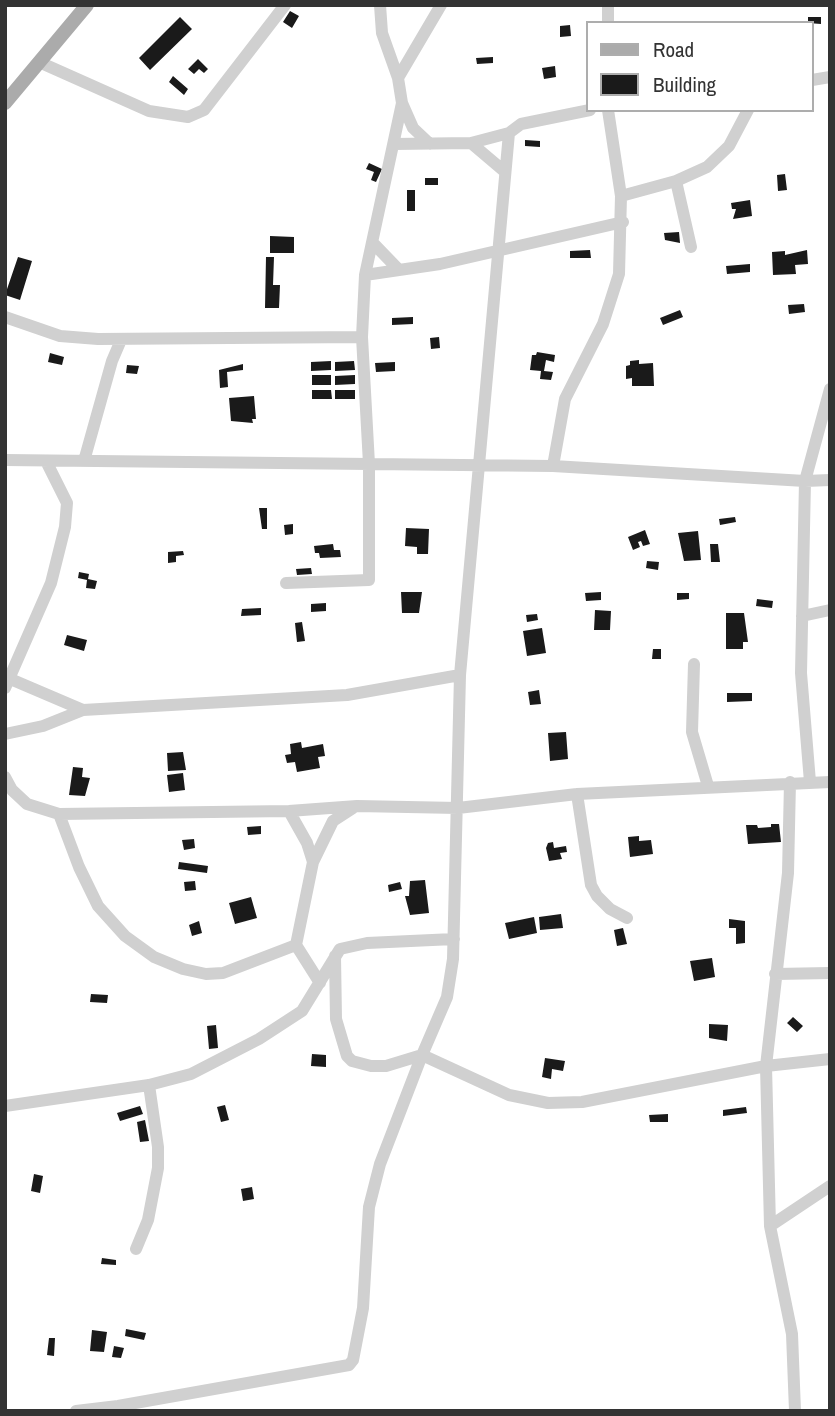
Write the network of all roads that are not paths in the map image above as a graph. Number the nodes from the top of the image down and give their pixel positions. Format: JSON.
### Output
{"nodes":[{"id":1,"x":87,"y":5,"type":"edge"},
{"id":2,"x":285,"y":5,"type":"edge"},
{"id":3,"x":380,"y":5,"type":"edge"},
{"id":4,"x":441,"y":5,"type":"edge"},
{"id":5,"x":38,"y":62,"type":"junction"},
{"id":6,"x":398,"y":78,"type":"junction"},
{"id":7,"x":5,"y":103,"type":"edge"},
{"id":8,"x":402,"y":103,"type":"junction"},
{"id":9,"x":586,"y":111,"type":"edge"},
{"id":10,"x":608,"y":112,"type":"edge"},
{"id":11,"x":747,"y":112,"type":"edge"},
{"id":12,"x":509,"y":133,"type":"junction"},
{"id":13,"x":471,"y":143,"type":"junction"},
{"id":14,"x":394,"y":144,"type":"junction"},
{"id":15,"x":430,"y":144,"type":"junction"},
{"id":16,"x":504,"y":171,"type":"junction"},
{"id":17,"x":676,"y":181,"type":"junction"},
{"id":18,"x":621,"y":197,"type":"junction"},
{"id":19,"x":623,"y":222,"type":"junction"},
{"id":20,"x":372,"y":242,"type":"junction"},
{"id":21,"x":691,"y":247,"type":"dead end"},
{"id":22,"x":499,"y":251,"type":"junction"},
{"id":23,"x":399,"y":270,"type":"junction"},
{"id":24,"x":365,"y":275,"type":"junction"},
{"id":25,"x":5,"y":317,"type":"edge"},
{"id":26,"x":362,"y":337,"type":"junction"},
{"id":27,"x":121,"y":340,"type":"junction"},
{"id":28,"x":830,"y":389,"type":"edge"},
{"id":29,"x":5,"y":460,"type":"edge"},
{"id":30,"x":46,"y":461,"type":"junction"},
{"id":31,"x":84,"y":461,"type":"junction"},
{"id":32,"x":369,"y":464,"type":"junction"},
{"id":33,"x":481,"y":465,"type":"junction"},
{"id":34,"x":552,"y":466,"type":"junction"},
{"id":35,"x":830,"y":480,"type":"edge"},
{"id":36,"x":805,"y":481,"type":"junction"},
{"id":37,"x":286,"y":583,"type":"dead end"},
{"id":38,"x":830,"y":610,"type":"edge"},
{"id":39,"x":802,"y":616,"type":"junction"},
{"id":40,"x":694,"y":664,"type":"dead end"},
{"id":41,"x":460,"y":675,"type":"junction"},
{"id":42,"x":7,"y":683,"type":"edge"},
{"id":43,"x":83,"y":710,"type":"junction"},
{"id":44,"x":5,"y":734,"type":"edge"},
{"id":45,"x":5,"y":777,"type":"edge"},
{"id":46,"x":790,"y":782,"type":"junction"},
{"id":47,"x":810,"y":782,"type":"junction"},
{"id":48,"x":830,"y":782,"type":"edge"},
{"id":49,"x":708,"y":786,"type":"junction"},
{"id":50,"x":577,"y":794,"type":"junction"},
{"id":51,"x":357,"y":806,"type":"junction"},
{"id":52,"x":458,"y":808,"type":"junction"},
{"id":53,"x":289,"y":811,"type":"junction"},
{"id":54,"x":59,"y":814,"type":"junction"},
{"id":55,"x":313,"y":862,"type":"junction"},
{"id":56,"x":627,"y":918,"type":"dead end"},
{"id":57,"x":454,"y":939,"type":"junction"},
{"id":58,"x":296,"y":944,"type":"junction"},
{"id":59,"x":335,"y":956,"type":"junction"},
{"id":60,"x":830,"y":973,"type":"edge"},
{"id":61,"x":775,"y":974,"type":"junction"},
{"id":62,"x":320,"y":984,"type":"junction"},
{"id":63,"x":422,"y":1055,"type":"junction"},
{"id":64,"x":830,"y":1059,"type":"edge"},
{"id":65,"x":766,"y":1066,"type":"junction"},
{"id":66,"x":149,"y":1085,"type":"junction"},
{"id":67,"x":5,"y":1106,"type":"edge"},
{"id":68,"x":830,"y":1186,"type":"edge"},
{"id":69,"x":770,"y":1226,"type":"junction"},
{"id":70,"x":136,"y":1249,"type":"dead end"},
{"id":71,"x":76,"y":1411,"type":"edge"},
{"id":72,"x":795,"y":1411,"type":"edge"}],
"edges":[{"from":1,"to":5,"type":"main road"},
{"from":2,"to":5,"type":"street"},
{"from":3,"to":6,"type":"street"},
{"from":4,"to":6,"type":"street"},
{"from":5,"to":7,"type":"main road"},
{"from":6,"to":8,"type":"street"},
{"from":8,"to":14,"type":"street"},
{"from":8,"to":15,"type":"street"},
{"from":9,"to":12,"type":"street"},
{"from":10,"to":18,"type":"street"},
{"from":11,"to":17,"type":"street"},
{"from":12,"to":13,"type":"street"},
{"from":12,"to":16,"type":"street"},
{"from":13,"to":15,"type":"street"},
{"from":13,"to":16,"type":"street"},
{"from":14,"to":15,"type":"street"},
{"from":14,"to":20,"type":"street"},
{"from":16,"to":22,"type":"street"},
{"from":17,"to":18,"type":"street"},
{"from":17,"to":21,"type":"street"},
{"from":18,"to":19,"type":"street"},
{"from":19,"to":22,"type":"street"},
{"from":19,"to":34,"type":"street"},
{"from":20,"to":23,"type":"street"},
{"from":20,"to":24,"type":"street"},
{"from":22,"to":23,"type":"street"},
{"from":22,"to":33,"type":"street"},
{"from":23,"to":24,"type":"street"},
{"from":24,"to":26,"type":"street"},
{"from":25,"to":27,"type":"street"},
{"from":26,"to":27,"type":"street"},
{"from":26,"to":32,"type":"street"},
{"from":27,"to":31,"type":"street"},
{"from":28,"to":36,"type":"street"},
{"from":29,"to":30,"type":"street"},
{"from":30,"to":31,"type":"street"},
{"from":30,"to":42,"type":"street"},
{"from":31,"to":32,"type":"street"},
{"from":32,"to":33,"type":"street"},
{"from":32,"to":37,"type":"street"},
{"from":33,"to":34,"type":"street"},
{"from":33,"to":41,"type":"street"},
{"from":34,"to":36,"type":"street"},
{"from":35,"to":36,"type":"street"},
{"from":36,"to":39,"type":"street"},
{"from":38,"to":39,"type":"street"},
{"from":39,"to":47,"type":"street"},
{"from":40,"to":49,"type":"street"},
{"from":41,"to":43,"type":"street"},
{"from":41,"to":52,"type":"street"},
{"from":42,"to":43,"type":"street"},
{"from":43,"to":44,"type":"street"},
{"from":45,"to":54,"type":"street"},
{"from":46,"to":47,"type":"street"},
{"from":46,"to":49,"type":"street"},
{"from":46,"to":61,"type":"street"},
{"from":47,"to":48,"type":"street"},
{"from":49,"to":50,"type":"street"},
{"from":50,"to":52,"type":"street"},
{"from":50,"to":56,"type":"street"},
{"from":51,"to":52,"type":"street"},
{"from":51,"to":53,"type":"street"},
{"from":51,"to":55,"type":"street"},
{"from":52,"to":57,"type":"street"},
{"from":53,"to":54,"type":"street"},
{"from":53,"to":55,"type":"street"},
{"from":54,"to":58,"type":"street"},
{"from":55,"to":58,"type":"street"},
{"from":57,"to":59,"type":"street"},
{"from":57,"to":63,"type":"street"},
{"from":58,"to":62,"type":"street"},
{"from":59,"to":62,"type":"street"},
{"from":59,"to":63,"type":"street"},
{"from":60,"to":61,"type":"street"},
{"from":61,"to":65,"type":"street"},
{"from":62,"to":66,"type":"street"},
{"from":63,"to":65,"type":"street"},
{"from":63,"to":71,"type":"street"},
{"from":64,"to":65,"type":"street"},
{"from":65,"to":69,"type":"street"},
{"from":66,"to":67,"type":"street"},
{"from":66,"to":70,"type":"street"},
{"from":68,"to":69,"type":"street"},
{"from":69,"to":72,"type":"street"}]}
